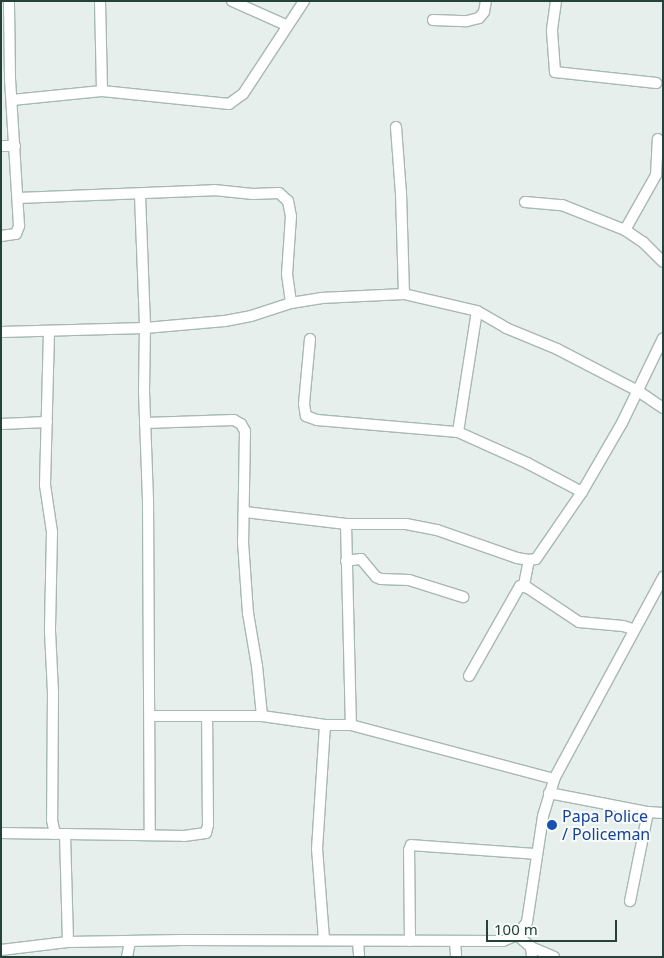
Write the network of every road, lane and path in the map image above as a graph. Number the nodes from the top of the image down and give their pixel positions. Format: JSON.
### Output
{"nodes":[{"id":1,"x":9,"y":1,"type":"edge"},
{"id":2,"x":100,"y":1,"type":"edge"},
{"id":3,"x":232,"y":1,"type":"edge"},
{"id":4,"x":304,"y":1,"type":"edge"},
{"id":5,"x":486,"y":1,"type":"edge"},
{"id":6,"x":556,"y":1,"type":"edge"},
{"id":7,"x":434,"y":20,"type":"dead end"},
{"id":8,"x":286,"y":25,"type":"junction"},
{"id":9,"x":656,"y":83,"type":"dead end"},
{"id":10,"x":102,"y":91,"type":"junction"},
{"id":11,"x":12,"y":100,"type":"junction"},
{"id":12,"x":396,"y":127,"type":"dead end"},
{"id":13,"x":658,"y":139,"type":"dead end"},
{"id":14,"x":1,"y":146,"type":"edge"},
{"id":15,"x":15,"y":146,"type":"junction"},
{"id":16,"x":140,"y":195,"type":"junction"},
{"id":17,"x":18,"y":198,"type":"junction"},
{"id":18,"x":525,"y":202,"type":"dead end"},
{"id":19,"x":625,"y":230,"type":"junction"},
{"id":20,"x":1,"y":236,"type":"edge"},
{"id":21,"x":663,"y":262,"type":"edge"},
{"id":22,"x":404,"y":294,"type":"junction"},
{"id":23,"x":291,"y":303,"type":"junction"},
{"id":24,"x":477,"y":310,"type":"junction"},
{"id":25,"x":146,"y":328,"type":"junction"},
{"id":26,"x":1,"y":332,"type":"edge"},
{"id":27,"x":49,"y":332,"type":"junction"},
{"id":28,"x":663,"y":338,"type":"edge"},
{"id":29,"x":310,"y":339,"type":"dead end"},
{"id":30,"x":638,"y":391,"type":"junction"},
{"id":31,"x":663,"y":408,"type":"edge"},
{"id":32,"x":47,"y":422,"type":"junction"},
{"id":33,"x":145,"y":423,"type":"junction"},
{"id":34,"x":1,"y":424,"type":"edge"},
{"id":35,"x":458,"y":432,"type":"junction"},
{"id":36,"x":582,"y":492,"type":"junction"},
{"id":37,"x":245,"y":512,"type":"junction"},
{"id":38,"x":346,"y":524,"type":"junction"},
{"id":39,"x":346,"y":560,"type":"junction"},
{"id":40,"x":528,"y":560,"type":"junction"},
{"id":41,"x":663,"y":578,"type":"edge"},
{"id":42,"x":524,"y":585,"type":"junction"},
{"id":43,"x":463,"y":597,"type":"dead end"},
{"id":44,"x":633,"y":629,"type":"junction"},
{"id":45,"x":469,"y":676,"type":"dead end"},
{"id":46,"x":150,"y":716,"type":"junction"},
{"id":47,"x":207,"y":716,"type":"junction"},
{"id":48,"x":262,"y":716,"type":"junction"},
{"id":49,"x":325,"y":725,"type":"junction"},
{"id":50,"x":351,"y":725,"type":"junction"},
{"id":51,"x":554,"y":779,"type":"junction"},
{"id":52,"x":549,"y":793,"type":"junction"},
{"id":53,"x":648,"y":812,"type":"junction"},
{"id":54,"x":663,"y":813,"type":"edge"},
{"id":55,"x":1,"y":833,"type":"edge"},
{"id":56,"x":60,"y":834,"type":"junction"},
{"id":57,"x":150,"y":835,"type":"junction"},
{"id":58,"x":537,"y":854,"type":"junction"},
{"id":59,"x":630,"y":901,"type":"dead end"},
{"id":60,"x":517,"y":935,"type":"junction"},
{"id":61,"x":324,"y":940,"type":"junction"},
{"id":62,"x":130,"y":941,"type":"junction"},
{"id":63,"x":358,"y":941,"type":"junction"},
{"id":64,"x":410,"y":941,"type":"junction"},
{"id":65,"x":455,"y":941,"type":"junction"},
{"id":66,"x":68,"y":942,"type":"junction"},
{"id":67,"x":6,"y":952,"type":"edge"},
{"id":68,"x":532,"y":952,"type":"edge"},
{"id":69,"x":127,"y":957,"type":"edge"},
{"id":70,"x":359,"y":957,"type":"edge"},
{"id":71,"x":456,"y":957,"type":"edge"},
{"id":72,"x":554,"y":957,"type":"edge"}],
"edges":[{"from":1,"to":11,"type":"street"},
{"from":2,"to":10,"type":"street"},
{"from":3,"to":8,"type":"street"},
{"from":4,"to":8,"type":"street"},
{"from":5,"to":7,"type":"street"},
{"from":6,"to":9,"type":"street"},
{"from":8,"to":10,"type":"street"},
{"from":10,"to":11,"type":"street"},
{"from":11,"to":15,"type":"street"},
{"from":12,"to":22,"type":"street"},
{"from":13,"to":19,"type":"street"},
{"from":14,"to":15,"type":"street"},
{"from":15,"to":17,"type":"street"},
{"from":16,"to":17,"type":"street"},
{"from":16,"to":23,"type":"street"},
{"from":16,"to":25,"type":"street"},
{"from":17,"to":20,"type":"street"},
{"from":18,"to":19,"type":"street"},
{"from":19,"to":21,"type":"street"},
{"from":22,"to":23,"type":"street"},
{"from":22,"to":24,"type":"street"},
{"from":23,"to":25,"type":"street"},
{"from":24,"to":30,"type":"street"},
{"from":24,"to":35,"type":"street"},
{"from":25,"to":27,"type":"street"},
{"from":25,"to":33,"type":"street"},
{"from":26,"to":27,"type":"street"},
{"from":27,"to":32,"type":"street"},
{"from":28,"to":30,"type":"street"},
{"from":29,"to":35,"type":"street"},
{"from":30,"to":31,"type":"street"},
{"from":30,"to":36,"type":"street"},
{"from":32,"to":34,"type":"street"},
{"from":32,"to":56,"type":"street"},
{"from":33,"to":37,"type":"street"},
{"from":33,"to":46,"type":"street"},
{"from":35,"to":36,"type":"street"},
{"from":36,"to":40,"type":"street"},
{"from":37,"to":38,"type":"street"},
{"from":37,"to":48,"type":"street"},
{"from":38,"to":39,"type":"street"},
{"from":38,"to":40,"type":"street"},
{"from":39,"to":43,"type":"street"},
{"from":39,"to":50,"type":"street"},
{"from":40,"to":42,"type":"street"},
{"from":41,"to":44,"type":"street"},
{"from":42,"to":44,"type":"street"},
{"from":42,"to":45,"type":"street"},
{"from":44,"to":51,"type":"street"},
{"from":46,"to":47,"type":"street"},
{"from":46,"to":57,"type":"street"},
{"from":47,"to":48,"type":"street"},
{"from":47,"to":57,"type":"street"},
{"from":48,"to":49,"type":"street"},
{"from":49,"to":50,"type":"street"},
{"from":49,"to":61,"type":"street"},
{"from":50,"to":51,"type":"street"},
{"from":51,"to":52,"type":"street"},
{"from":52,"to":53,"type":"street"},
{"from":52,"to":58,"type":"street"},
{"from":53,"to":54,"type":"street"},
{"from":53,"to":59,"type":"street"},
{"from":55,"to":56,"type":"street"},
{"from":56,"to":57,"type":"street"},
{"from":56,"to":66,"type":"street"},
{"from":58,"to":60,"type":"street"},
{"from":58,"to":64,"type":"street"},
{"from":60,"to":65,"type":"street"},
{"from":60,"to":68,"type":"street"},
{"from":61,"to":62,"type":"street"},
{"from":61,"to":63,"type":"street"},
{"from":62,"to":66,"type":"street"},
{"from":62,"to":69,"type":"street"},
{"from":63,"to":64,"type":"street"},
{"from":63,"to":70,"type":"street"},
{"from":64,"to":65,"type":"street"},
{"from":65,"to":71,"type":"street"},
{"from":66,"to":67,"type":"street"},
{"from":68,"to":72,"type":"street"}]}
